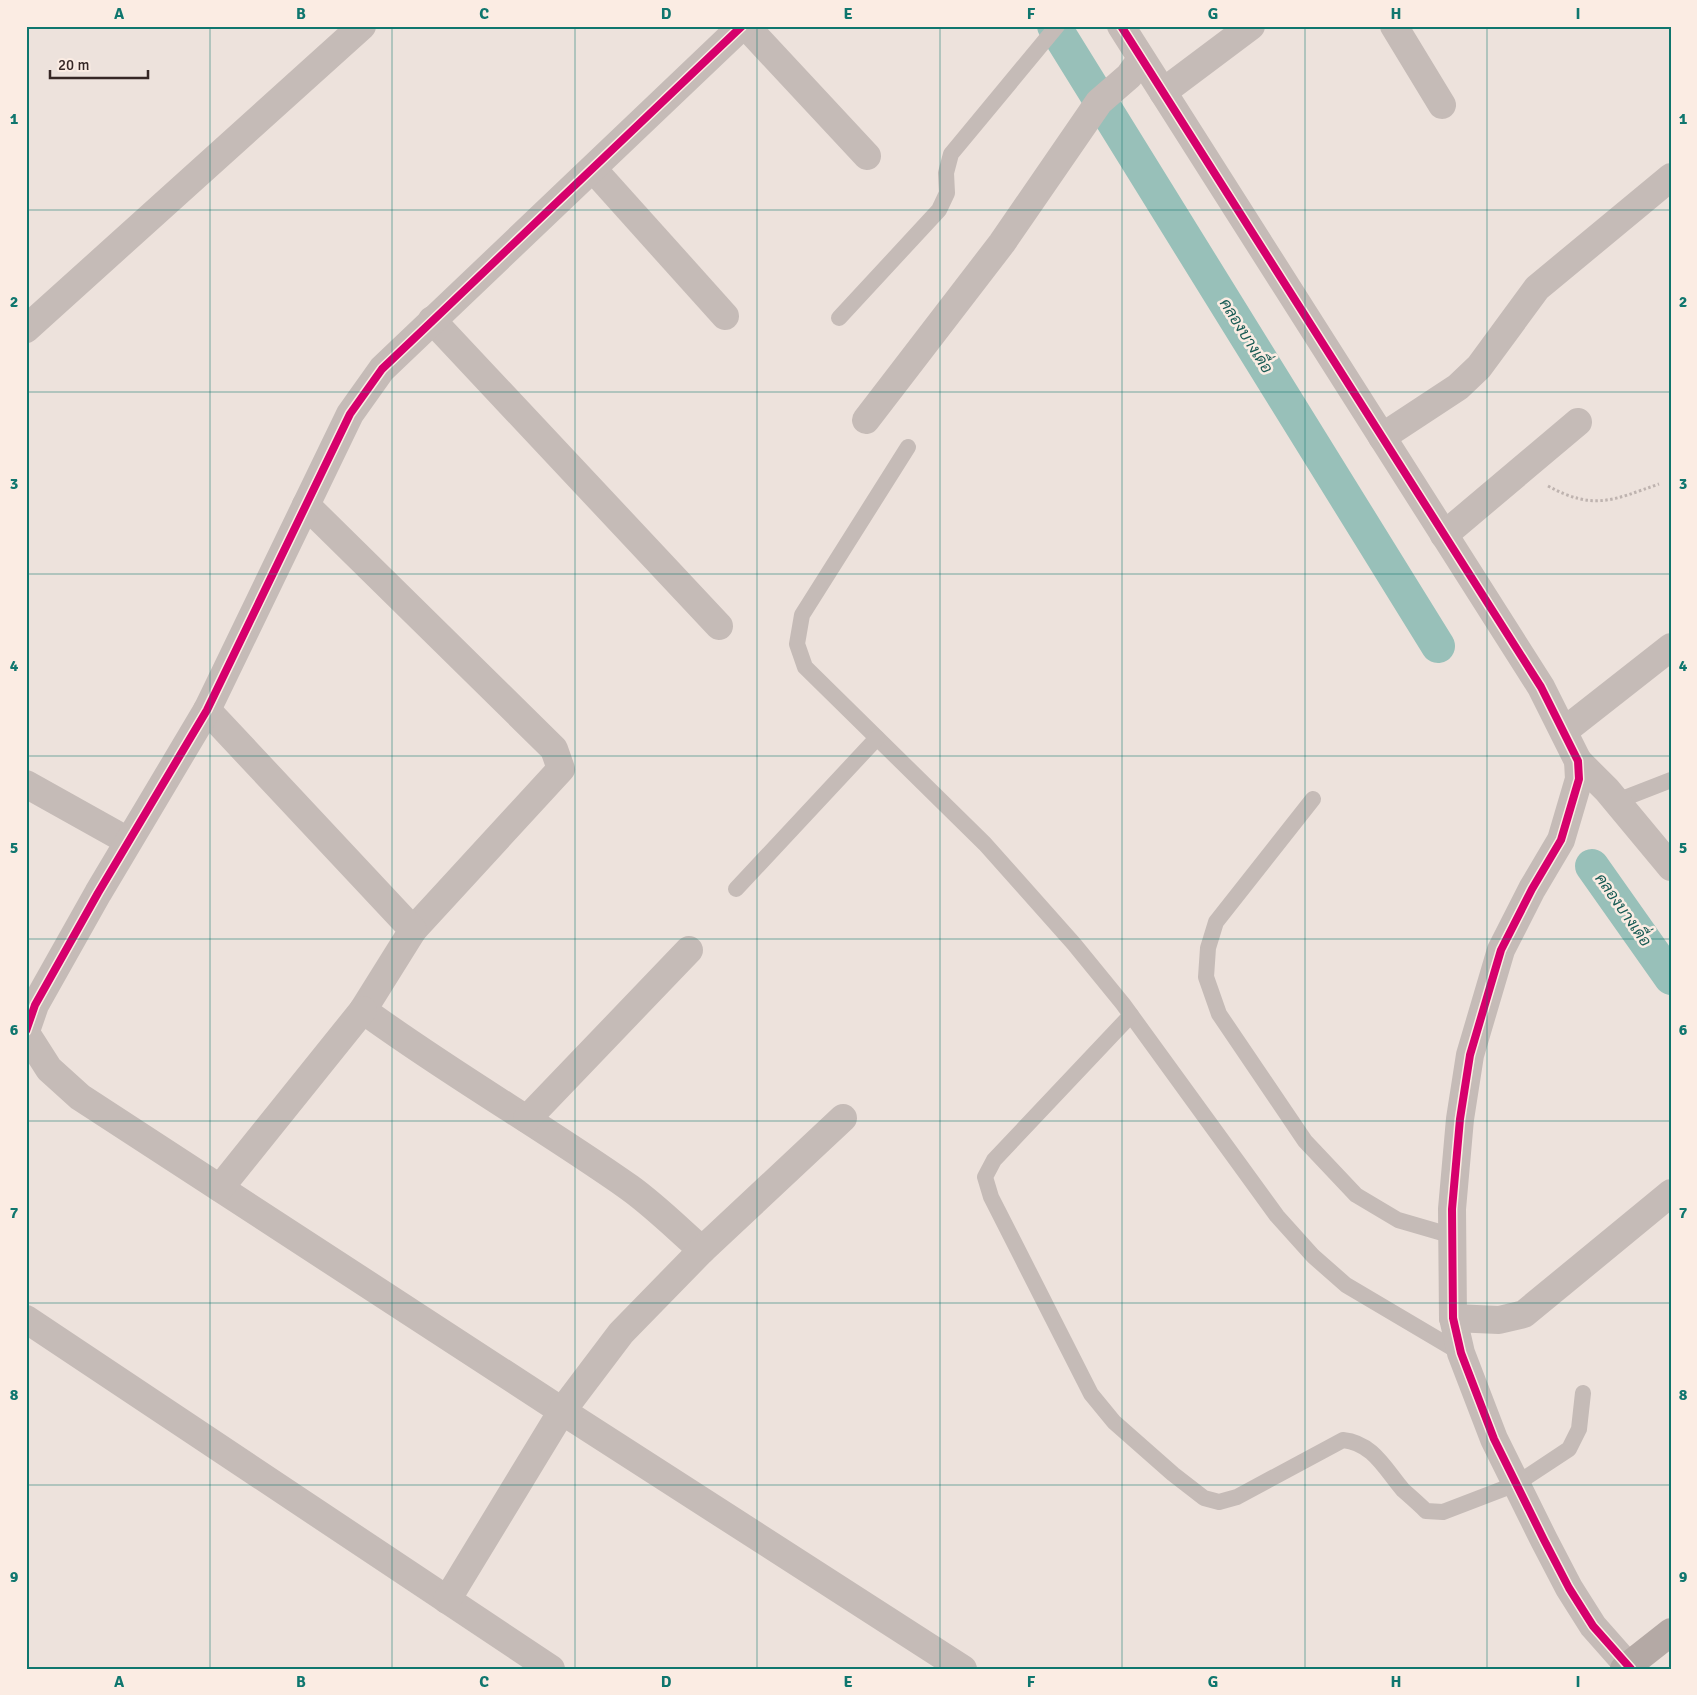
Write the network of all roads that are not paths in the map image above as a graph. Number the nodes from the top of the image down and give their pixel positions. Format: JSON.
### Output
{"nodes":[{"id":1,"x":362,"y":26,"type":"edge"},
{"id":2,"x":744,"y":26,"type":"edge"},
{"id":3,"x":1058,"y":26,"type":"edge"},
{"id":4,"x":1121,"y":26,"type":"edge"},
{"id":5,"x":1251,"y":26,"type":"edge"},
{"id":6,"x":1394,"y":26,"type":"edge"},
{"id":7,"x":1135,"y":67,"type":"junction"},
{"id":8,"x":1163,"y":92,"type":"junction"},
{"id":9,"x":1442,"y":105,"type":"dead end"},
{"id":10,"x":867,"y":156,"type":"dead end"},
{"id":11,"x":593,"y":169,"type":"junction"},
{"id":12,"x":1671,"y":177,"type":"edge"},
{"id":13,"x":725,"y":316,"type":"dead end"},
{"id":14,"x":839,"y":318,"type":"dead end"},
{"id":15,"x":432,"y":320,"type":"junction"},
{"id":16,"x":26,"y":329,"type":"edge"},
{"id":17,"x":866,"y":420,"type":"dead end"},
{"id":18,"x":1578,"y":422,"type":"dead end"},
{"id":19,"x":1382,"y":437,"type":"junction"},
{"id":20,"x":908,"y":447,"type":"dead end"},
{"id":21,"x":306,"y":505,"type":"junction"},
{"id":22,"x":1444,"y":535,"type":"junction"},
{"id":23,"x":719,"y":626,"type":"dead end"},
{"id":24,"x":1671,"y":647,"type":"edge"},
{"id":25,"x":207,"y":710,"type":"junction"},
{"id":26,"x":1564,"y":731,"type":"junction"},
{"id":27,"x":877,"y":738,"type":"junction"},
{"id":28,"x":1578,"y":761,"type":"junction"},
{"id":29,"x":1671,"y":780,"type":"edge"},
{"id":30,"x":26,"y":784,"type":"edge"},
{"id":31,"x":1313,"y":799,"type":"dead end"},
{"id":32,"x":1617,"y":802,"type":"junction"},
{"id":33,"x":128,"y":841,"type":"junction"},
{"id":34,"x":1671,"y":867,"type":"edge"},
{"id":35,"x":736,"y":889,"type":"dead end"},
{"id":36,"x":413,"y":930,"type":"junction"},
{"id":37,"x":689,"y":950,"type":"dead end"},
{"id":38,"x":362,"y":1010,"type":"junction"},
{"id":39,"x":1131,"y":1016,"type":"junction"},
{"id":40,"x":26,"y":1032,"type":"edge"},
{"id":41,"x":527,"y":1118,"type":"junction"},
{"id":42,"x":843,"y":1118,"type":"dead end"},
{"id":43,"x":220,"y":1188,"type":"junction"},
{"id":44,"x":1671,"y":1193,"type":"edge"},
{"id":45,"x":1453,"y":1236,"type":"junction"},
{"id":46,"x":702,"y":1250,"type":"junction"},
{"id":47,"x":1453,"y":1318,"type":"junction"},
{"id":48,"x":26,"y":1319,"type":"edge"},
{"id":49,"x":1461,"y":1354,"type":"junction"},
{"id":50,"x":1583,"y":1393,"type":"dead end"},
{"id":51,"x":562,"y":1412,"type":"junction"},
{"id":52,"x":1516,"y":1484,"type":"junction"},
{"id":53,"x":447,"y":1600,"type":"junction"},
{"id":54,"x":1671,"y":1632,"type":"edge"},
{"id":55,"x":1628,"y":1668,"type":"edge"},
{"id":56,"x":551,"y":1669,"type":"edge"},
{"id":57,"x":963,"y":1669,"type":"edge"}],
"edges":[{"from":1,"to":16,"type":"street"},
{"from":2,"to":10,"type":"street"},
{"from":2,"to":11,"type":"street"},
{"from":3,"to":14,"type":"lane"},
{"from":4,"to":7,"type":"street"},
{"from":5,"to":8,"type":"street"},
{"from":6,"to":9,"type":"street"},
{"from":7,"to":8,"type":"street"},
{"from":7,"to":17,"type":"street"},
{"from":8,"to":19,"type":"street"},
{"from":11,"to":13,"type":"street"},
{"from":11,"to":15,"type":"street"},
{"from":12,"to":19,"type":"street"},
{"from":15,"to":21,"type":"street"},
{"from":15,"to":23,"type":"street"},
{"from":18,"to":22,"type":"street"},
{"from":19,"to":22,"type":"street"},
{"from":20,"to":27,"type":"lane"},
{"from":21,"to":25,"type":"street"},
{"from":21,"to":36,"type":"street"},
{"from":22,"to":26,"type":"street"},
{"from":24,"to":26,"type":"street"},
{"from":25,"to":33,"type":"street"},
{"from":25,"to":36,"type":"street"},
{"from":26,"to":28,"type":"street"},
{"from":27,"to":35,"type":"lane"},
{"from":27,"to":39,"type":"lane"},
{"from":28,"to":32,"type":"street"},
{"from":28,"to":45,"type":"street"},
{"from":29,"to":32,"type":"lane"},
{"from":30,"to":33,"type":"street"},
{"from":31,"to":45,"type":"lane"},
{"from":32,"to":34,"type":"street"},
{"from":33,"to":40,"type":"street"},
{"from":36,"to":38,"type":"street"},
{"from":37,"to":41,"type":"street"},
{"from":38,"to":41,"type":"street"},
{"from":38,"to":43,"type":"street"},
{"from":39,"to":49,"type":"lane"},
{"from":39,"to":52,"type":"lane"},
{"from":40,"to":43,"type":"street"},
{"from":41,"to":46,"type":"street"},
{"from":42,"to":46,"type":"street"},
{"from":43,"to":51,"type":"street"},
{"from":44,"to":47,"type":"street"},
{"from":45,"to":47,"type":"street"},
{"from":46,"to":51,"type":"street"},
{"from":47,"to":49,"type":"street"},
{"from":48,"to":53,"type":"street"},
{"from":49,"to":52,"type":"street"},
{"from":50,"to":52,"type":"lane"},
{"from":51,"to":53,"type":"street"},
{"from":51,"to":57,"type":"street"},
{"from":52,"to":55,"type":"street"},
{"from":53,"to":56,"type":"street"},
{"from":54,"to":55,"type":"main road"}]}
